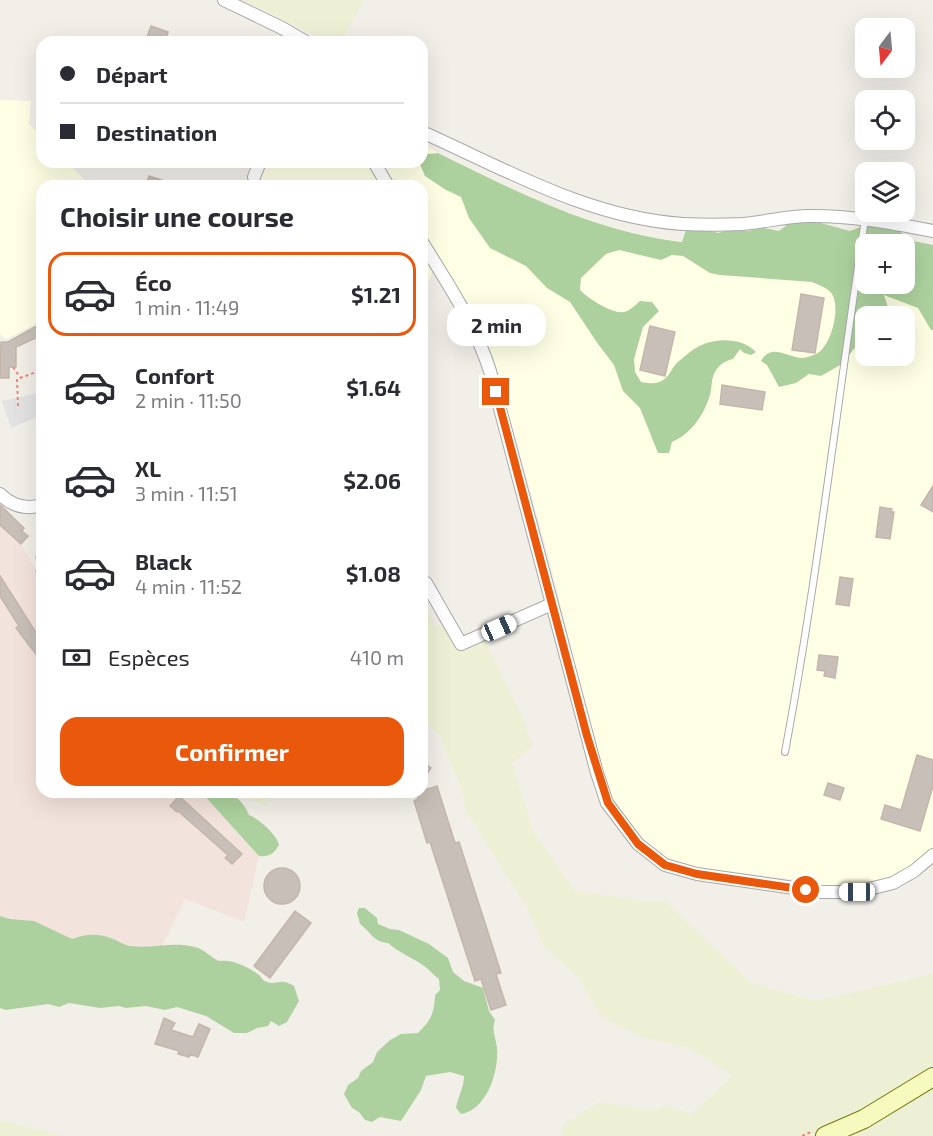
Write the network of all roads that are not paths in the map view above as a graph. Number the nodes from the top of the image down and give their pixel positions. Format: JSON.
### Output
{"nodes":[{"id":1,"x":224,"y":0,"type":"edge"},
{"id":2,"x":296,"y":36,"type":"edge"},
{"id":3,"x":428,"y":135,"type":"edge"},
{"id":4,"x":258,"y":168,"type":"edge"},
{"id":5,"x":254,"y":177,"type":"dead end"},
{"id":6,"x":855,"y":218,"type":"edge"},
{"id":7,"x":865,"y":222,"type":"edge"},
{"id":8,"x":882,"y":222,"type":"edge"},
{"id":9,"x":933,"y":231,"type":"edge"},
{"id":10,"x":428,"y":252,"type":"edge"},
{"id":11,"x":0,"y":494,"type":"edge"},
{"id":12,"x":36,"y":507,"type":"edge"},
{"id":13,"x":428,"y":586,"type":"edge"},
{"id":14,"x":552,"y":604,"type":"junction"},
{"id":15,"x":785,"y":752,"type":"dead end"},
{"id":16,"x":933,"y":855,"type":"edge"},
{"id":17,"x":933,"y":1077,"type":"edge"},
{"id":18,"x":825,"y":1136,"type":"edge"}],
"edges":[{"from":1,"to":2,"type":"street"},
{"from":3,"to":6,"type":"street"},
{"from":4,"to":5,"type":"street"},
{"from":7,"to":15,"type":"lane"},
{"from":8,"to":9,"type":"street"},
{"from":10,"to":14,"type":"street"},
{"from":11,"to":12,"type":"street"},
{"from":13,"to":14,"type":"street"},
{"from":14,"to":16,"type":"street"},
{"from":17,"to":18,"type":"main road"}]}
